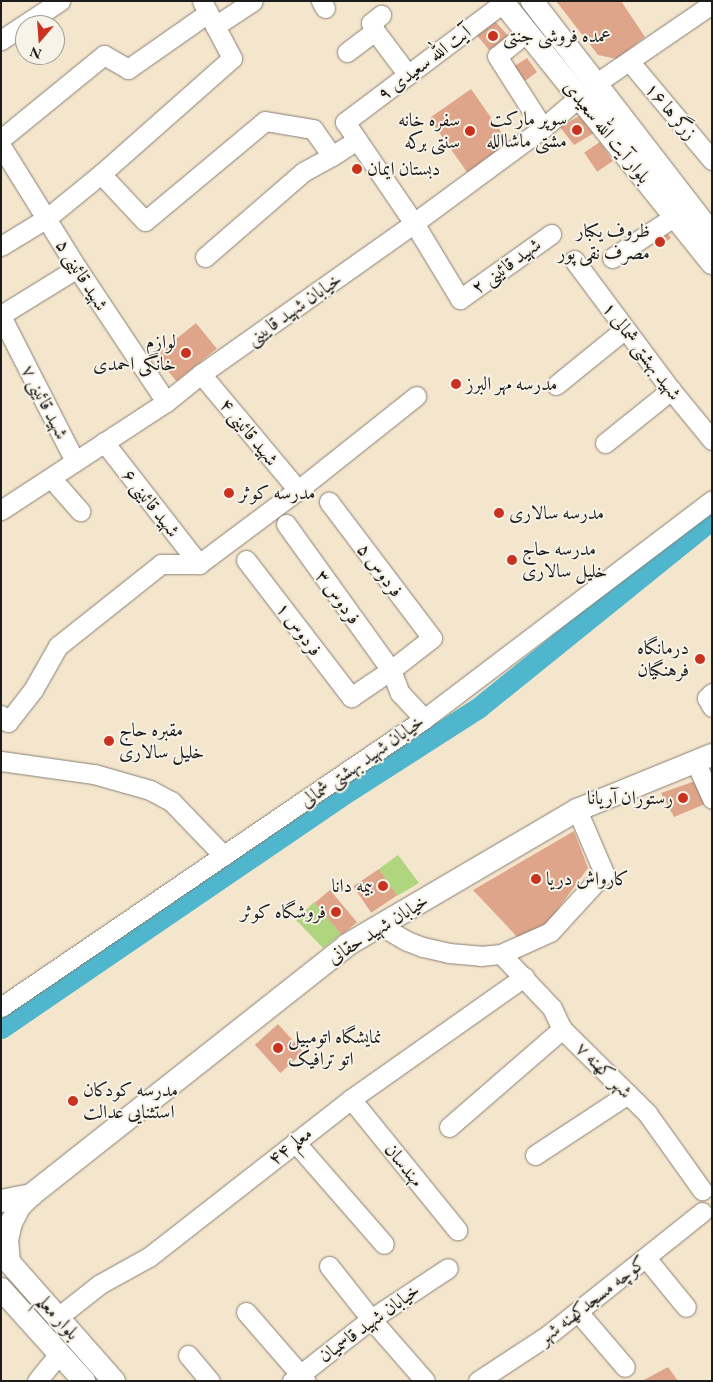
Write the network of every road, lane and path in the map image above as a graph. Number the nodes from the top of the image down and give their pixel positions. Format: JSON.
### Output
{"nodes":[{"id":1,"x":60,"y":1,"type":"edge"},
{"id":2,"x":253,"y":1,"type":"edge"},
{"id":3,"x":532,"y":1,"type":"edge"},
{"id":4,"x":502,"y":2,"type":"edge"},
{"id":5,"x":712,"y":4,"type":"edge"},
{"id":6,"x":208,"y":14,"type":"edge"},
{"id":7,"x":527,"y":32,"type":"junction"},
{"id":8,"x":1,"y":40,"type":"edge"},
{"id":9,"x":347,"y":52,"type":"dead end"},
{"id":10,"x":630,"y":62,"type":"junction"},
{"id":11,"x":408,"y":75,"type":"junction"},
{"id":12,"x":587,"y":90,"type":"junction"},
{"id":13,"x":543,"y":128,"type":"junction"},
{"id":14,"x":1,"y":139,"type":"edge"},
{"id":15,"x":357,"y":140,"type":"junction"},
{"id":16,"x":1,"y":146,"type":"edge"},
{"id":17,"x":332,"y":156,"type":"junction"},
{"id":18,"x":712,"y":160,"type":"edge"},
{"id":19,"x":101,"y":174,"type":"junction"},
{"id":20,"x":675,"y":216,"type":"junction"},
{"id":21,"x":46,"y":218,"type":"junction"},
{"id":22,"x":414,"y":223,"type":"junction"},
{"id":23,"x":550,"y":234,"type":"dead end"},
{"id":24,"x":712,"y":234,"type":"edge"},
{"id":25,"x":1,"y":246,"type":"edge"},
{"id":26,"x":205,"y":257,"type":"dead end"},
{"id":27,"x":612,"y":258,"type":"dead end"},
{"id":28,"x":574,"y":260,"type":"dead end"},
{"id":29,"x":712,"y":263,"type":"edge"},
{"id":30,"x":77,"y":268,"type":"junction"},
{"id":31,"x":1,"y":316,"type":"edge"},
{"id":32,"x":625,"y":329,"type":"junction"},
{"id":33,"x":202,"y":374,"type":"junction"},
{"id":34,"x":556,"y":385,"type":"dead end"},
{"id":35,"x":671,"y":390,"type":"junction"},
{"id":36,"x":416,"y":396,"type":"dead end"},
{"id":37,"x":166,"y":402,"type":"junction"},
{"id":38,"x":712,"y":440,"type":"edge"},
{"id":39,"x":104,"y":442,"type":"junction"},
{"id":40,"x":604,"y":443,"type":"dead end"},
{"id":41,"x":74,"y":461,"type":"junction"},
{"id":42,"x":52,"y":479,"type":"junction"},
{"id":43,"x":298,"y":490,"type":"junction"},
{"id":44,"x":712,"y":500,"type":"edge"},
{"id":45,"x":329,"y":502,"type":"dead end"},
{"id":46,"x":1,"y":510,"type":"edge"},
{"id":47,"x":80,"y":511,"type":"dead end"},
{"id":48,"x":286,"y":524,"type":"dead end"},
{"id":49,"x":246,"y":560,"type":"dead end"},
{"id":50,"x":199,"y":564,"type":"junction"},
{"id":51,"x":391,"y":670,"type":"junction"},
{"id":52,"x":712,"y":693,"type":"edge"},
{"id":53,"x":712,"y":707,"type":"edge"},
{"id":54,"x":4,"y":718,"type":"edge"},
{"id":55,"x":424,"y":719,"type":"junction"},
{"id":56,"x":704,"y":759,"type":"edge"},
{"id":57,"x":1,"y":762,"type":"edge"},
{"id":58,"x":712,"y":799,"type":"edge"},
{"id":59,"x":577,"y":810,"type":"junction"},
{"id":60,"x":224,"y":856,"type":"junction"},
{"id":61,"x":381,"y":926,"type":"junction"},
{"id":62,"x":502,"y":954,"type":"junction"},
{"id":63,"x":524,"y":977,"type":"junction"},
{"id":64,"x":1,"y":1007,"type":"edge"},
{"id":65,"x":562,"y":1029,"type":"junction"},
{"id":66,"x":628,"y":1094,"type":"junction"},
{"id":67,"x":351,"y":1099,"type":"junction"},
{"id":68,"x":449,"y":1126,"type":"dead end"},
{"id":69,"x":295,"y":1142,"type":"junction"},
{"id":70,"x":535,"y":1155,"type":"dead end"},
{"id":71,"x":707,"y":1186,"type":"edge"},
{"id":72,"x":31,"y":1195,"type":"junction"},
{"id":73,"x":1,"y":1201,"type":"edge"},
{"id":74,"x":707,"y":1220,"type":"edge"},
{"id":75,"x":458,"y":1230,"type":"dead end"},
{"id":76,"x":384,"y":1244,"type":"dead end"},
{"id":77,"x":5,"y":1258,"type":"edge"},
{"id":78,"x":646,"y":1258,"type":"junction"},
{"id":79,"x":329,"y":1266,"type":"dead end"},
{"id":80,"x":448,"y":1268,"type":"dead end"},
{"id":81,"x":1,"y":1289,"type":"edge"},
{"id":82,"x":686,"y":1307,"type":"dead end"},
{"id":83,"x":246,"y":1312,"type":"dead end"},
{"id":84,"x":578,"y":1312,"type":"junction"},
{"id":85,"x":58,"y":1317,"type":"junction"},
{"id":86,"x":371,"y":1319,"type":"junction"},
{"id":87,"x":59,"y":1354,"type":"junction"},
{"id":88,"x":188,"y":1356,"type":"dead end"},
{"id":89,"x":625,"y":1368,"type":"dead end"},
{"id":90,"x":299,"y":1378,"type":"edge"},
{"id":91,"x":38,"y":1381,"type":"edge"},
{"id":92,"x":84,"y":1381,"type":"edge"},
{"id":93,"x":114,"y":1381,"type":"edge"},
{"id":94,"x":210,"y":1381,"type":"edge"},
{"id":95,"x":425,"y":1381,"type":"edge"},
{"id":96,"x":478,"y":1381,"type":"edge"}],
"edges":[{"from":1,"to":8,"type":"street"},
{"from":2,"to":6,"type":"street"},
{"from":3,"to":12,"type":"main road","name":"بلوار آیت الله سعیدی"},
{"from":4,"to":7,"type":"main road","name":"بلوار آیت الله سعیدی"},
{"from":4,"to":11,"type":"street","name":"آیت الله سعیدی ۹"},
{"from":5,"to":10,"type":"street","name":"خیابان شهید قایینی"},
{"from":6,"to":14,"type":"street"},
{"from":6,"to":19,"type":"street"},
{"from":7,"to":12,"type":"main road","name":"بلوار آیت الله سعیدی"},
{"from":7,"to":13,"type":"street"},
{"from":9,"to":11,"type":"street"},
{"from":10,"to":12,"type":"street","name":"خیابان شهید قایینی"},
{"from":10,"to":18,"type":"street","name":"زرگر ها ۱۶"},
{"from":11,"to":15,"type":"street","name":"آیت الله سعیدی ۹"},
{"from":12,"to":13,"type":"street","name":"خیابان شهید قایینی"},
{"from":12,"to":20,"type":"main road","name":"بلوار آیت الله سعیدی"},
{"from":12,"to":24,"type":"main road","name":"بلوار آیت الله سعیدی"},
{"from":13,"to":22,"type":"street","name":"خیابان شهید قایینی"},
{"from":15,"to":17,"type":"street"},
{"from":15,"to":22,"type":"street"},
{"from":16,"to":21,"type":"street","name":"شهید قائینی ۵"},
{"from":17,"to":19,"type":"street"},
{"from":17,"to":26,"type":"street"},
{"from":19,"to":21,"type":"street"},
{"from":20,"to":27,"type":"street"},
{"from":20,"to":29,"type":"main road","name":"بلوار آیت الله سعیدی"},
{"from":21,"to":25,"type":"street"},
{"from":21,"to":30,"type":"street","name":"شهید قائینی ۵"},
{"from":22,"to":23,"type":"street","name":"شهید قائینی ۲"},
{"from":22,"to":33,"type":"street","name":"خیابان شهید قایینی"},
{"from":28,"to":32,"type":"street","name":"شهید بهشتی شمالی ۱"},
{"from":30,"to":31,"type":"street"},
{"from":30,"to":37,"type":"street","name":"شهید قائینی ۵"},
{"from":31,"to":41,"type":"street","name":"شهید قائینی ۷"},
{"from":32,"to":34,"type":"street"},
{"from":32,"to":35,"type":"street","name":"شهید بهشتی شمالی ۱"},
{"from":33,"to":37,"type":"street","name":"خیابان شهید قایینی"},
{"from":33,"to":43,"type":"street","name":"شهید قائینی ۴"},
{"from":35,"to":38,"type":"street","name":"شهید بهشتی شمالی ۱"},
{"from":35,"to":40,"type":"street"},
{"from":36,"to":43,"type":"street"},
{"from":37,"to":39,"type":"street","name":"خیابان شهید قایینی"},
{"from":39,"to":41,"type":"street","name":"خیابان شهید قایینی"},
{"from":39,"to":50,"type":"street","name":"شهید قائینی ۶"},
{"from":41,"to":42,"type":"street","name":"خیابان شهید قایینی"},
{"from":42,"to":46,"type":"street","name":"خیابان شهید قایینی"},
{"from":42,"to":47,"type":"street"},
{"from":43,"to":50,"type":"street"},
{"from":44,"to":55,"type":"street","name":"خیابان شهید بهشتی شمالی"},
{"from":45,"to":51,"type":"street","name":"فردوس ۵"},
{"from":48,"to":51,"type":"street","name":"فردوس ۳"},
{"from":49,"to":51,"type":"street","name":"فردوس ۱"},
{"from":50,"to":54,"type":"street"},
{"from":51,"to":55,"type":"street","name":"فردوس ۳"},
{"from":52,"to":53,"type":"street"},
{"from":55,"to":60,"type":"street","name":"خیابان شهید بهشتی شمالی"},
{"from":56,"to":58,"type":"street"},
{"from":56,"to":59,"type":"main road","name":"خیابان شهید حقانی"},
{"from":57,"to":60,"type":"street"},
{"from":59,"to":61,"type":"main road","name":"خیابان شهید حقانی"},
{"from":59,"to":62,"type":"street"},
{"from":60,"to":64,"type":"street","name":"خیابان شهید بهشتی شمالی"},
{"from":61,"to":62,"type":"street"},
{"from":61,"to":72,"type":"main road","name":"خیابان شهید حقانی"},
{"from":62,"to":63,"type":"street","name":"شهر کهنه ۷"},
{"from":63,"to":65,"type":"street","name":"شهر کهنه ۷"},
{"from":63,"to":67,"type":"street","name":"معلم ۴۴"},
{"from":65,"to":66,"type":"street","name":"شهر کهنه ۷"},
{"from":65,"to":68,"type":"street"},
{"from":66,"to":70,"type":"street"},
{"from":66,"to":71,"type":"street","name":"شهر کهنه ۷"},
{"from":67,"to":69,"type":"street","name":"معلم ۴۴"},
{"from":67,"to":75,"type":"street","name":"مهندسان"},
{"from":69,"to":76,"type":"street"},
{"from":69,"to":85,"type":"street","name":"معلم ۴۴"},
{"from":71,"to":74,"type":"street"},
{"from":72,"to":73,"type":"main road"},
{"from":72,"to":77,"type":"main road","name":"خیابان شهید حقانی"},
{"from":74,"to":78,"type":"street","name":"کوچه مسجدکهنه شهر"},
{"from":77,"to":85,"type":"main road","name":"بلوار معلم"},
{"from":78,"to":82,"type":"street"},
{"from":78,"to":84,"type":"street","name":"کوچه مسجدکهنه شهر"},
{"from":79,"to":86,"type":"street"},
{"from":80,"to":86,"type":"street","name":"خیابان شهید قاسمیان"},
{"from":81,"to":87,"type":"main road","name":"بلوار معلم"},
{"from":83,"to":90,"type":"street"},
{"from":84,"to":89,"type":"street"},
{"from":84,"to":96,"type":"street","name":"کوچه مسجدکهنه شهر"},
{"from":85,"to":93,"type":"main road","name":"بلوار معلم"},
{"from":86,"to":90,"type":"street","name":"خیابان شهید قاسمیان"},
{"from":86,"to":95,"type":"street"},
{"from":87,"to":91,"type":"street"},
{"from":87,"to":92,"type":"main road","name":"بلوار معلم"},
{"from":88,"to":94,"type":"street"}]}
